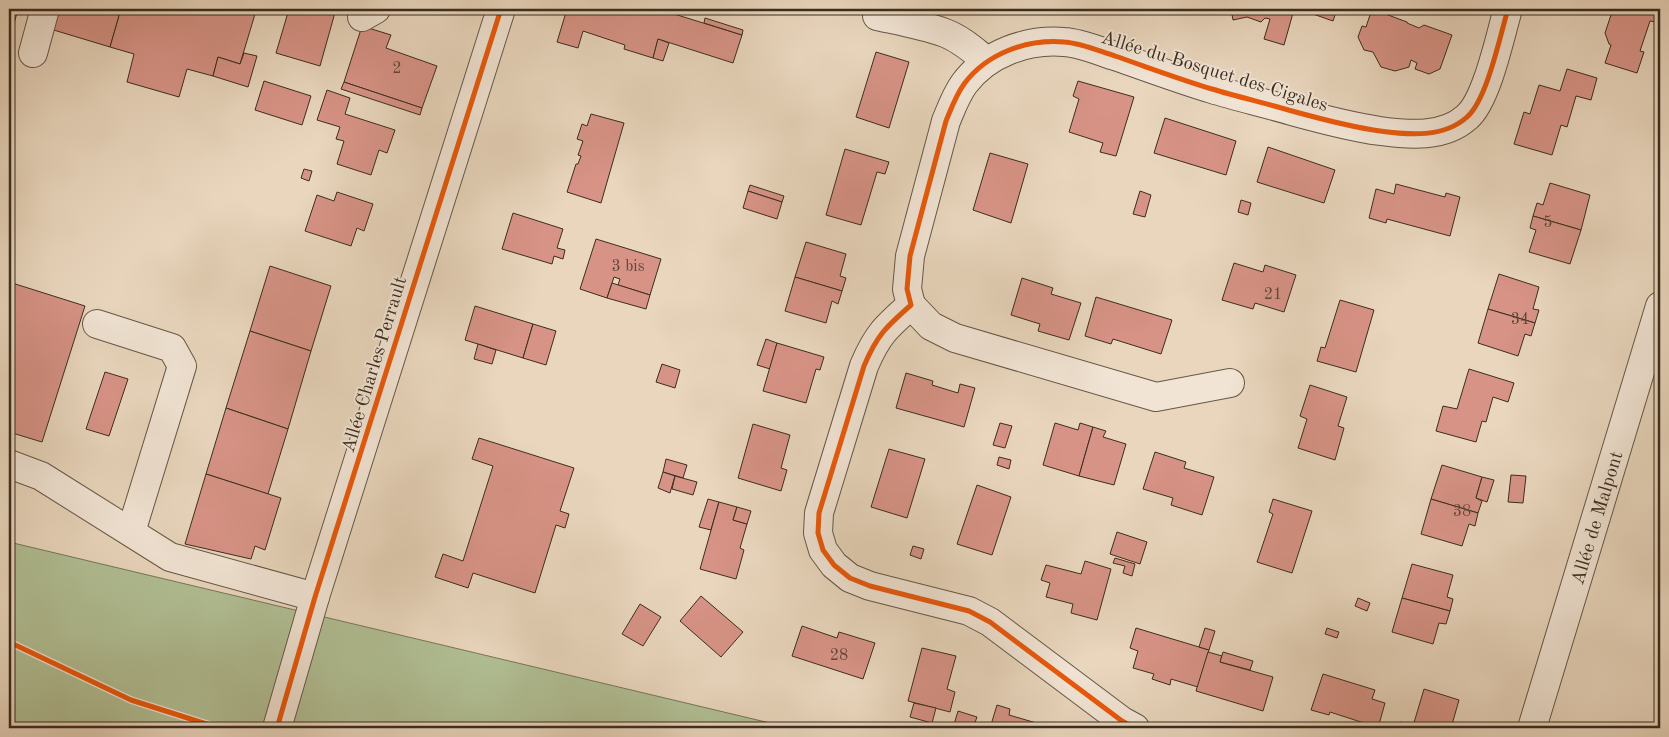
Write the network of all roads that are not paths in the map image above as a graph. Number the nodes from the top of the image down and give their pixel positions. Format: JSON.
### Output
{"nodes":[{"id":1,"x":45,"y":9,"type":"edge"},
{"id":2,"x":500,"y":9,"type":"edge"},
{"id":3,"x":1508,"y":9,"type":"edge"},
{"id":4,"x":877,"y":16,"type":"dead end"},
{"id":5,"x":33,"y":53,"type":"dead end"},
{"id":6,"x":987,"y":61,"type":"junction"},
{"id":7,"x":911,"y":306,"type":"junction"},
{"id":8,"x":1660,"y":306,"type":"edge"},
{"id":9,"x":97,"y":324,"type":"dead end"},
{"id":10,"x":1230,"y":383,"type":"dead end"},
{"id":11,"x":9,"y":464,"type":"edge"},
{"id":12,"x":131,"y":532,"type":"junction"},
{"id":13,"x":316,"y":597,"type":"junction"},
{"id":14,"x":276,"y":728,"type":"edge"},
{"id":15,"x":1135,"y":728,"type":"edge"},
{"id":16,"x":1532,"y":728,"type":"edge"}],
"edges":[{"from":1,"to":5,"type":"street"},
{"from":2,"to":13,"type":"street","name":"Allée Charles Perrault"},
{"from":3,"to":6,"type":"street","name":"Allée du Bosquet des Cigales"},
{"from":4,"to":6,"type":"street"},
{"from":6,"to":7,"type":"street","name":"Allée du Bosquet des Cigales"},
{"from":7,"to":10,"type":"street"},
{"from":7,"to":15,"type":"street"},
{"from":8,"to":16,"type":"street","name":"Allée de Malpont"},
{"from":9,"to":12,"type":"street"},
{"from":11,"to":12,"type":"street"},
{"from":12,"to":13,"type":"street"},
{"from":13,"to":14,"type":"street","name":"Allée Charles Perrault"}]}
